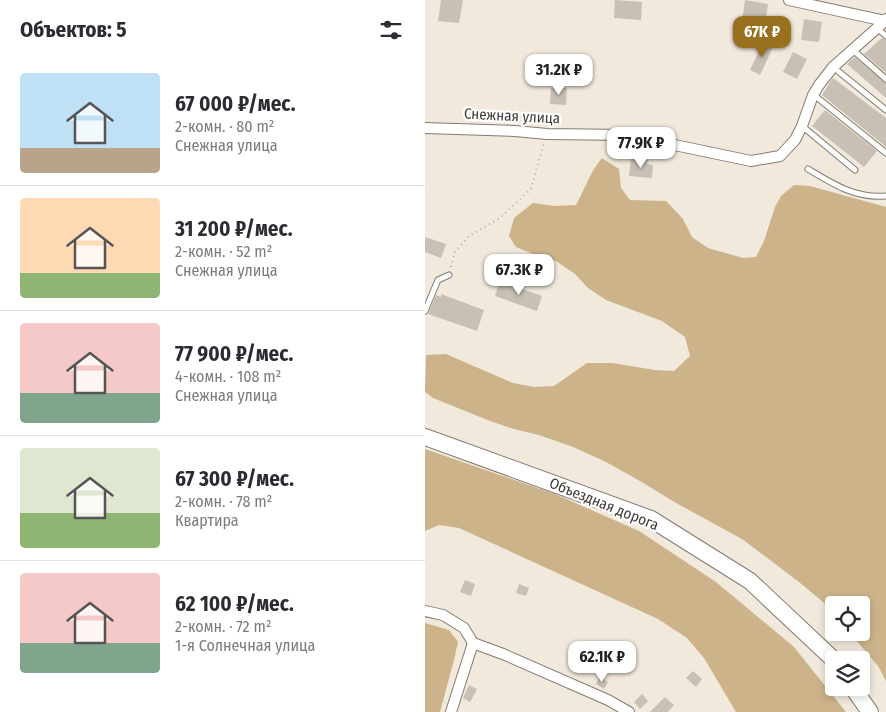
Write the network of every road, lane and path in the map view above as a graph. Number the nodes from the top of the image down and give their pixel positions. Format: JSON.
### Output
{"nodes":[{"id":1,"x":789,"y":0,"type":"edge"},
{"id":2,"x":885,"y":20,"type":"edge"},
{"id":3,"x":876,"y":28,"type":"junction"},
{"id":4,"x":886,"y":36,"type":"edge"},
{"id":5,"x":853,"y":50,"type":"junction"},
{"id":6,"x":833,"y":67,"type":"junction"},
{"id":7,"x":886,"y":79,"type":"edge"},
{"id":8,"x":813,"y":95,"type":"junction"},
{"id":9,"x":886,"y":110,"type":"edge"},
{"id":10,"x":802,"y":126,"type":"junction"},
{"id":11,"x":425,"y":128,"type":"edge"},
{"id":12,"x":547,"y":134,"type":"junction"},
{"id":13,"x":886,"y":153,"type":"edge"},
{"id":14,"x":808,"y":169,"type":"dead end"},
{"id":15,"x":855,"y":170,"type":"dead end"},
{"id":16,"x":886,"y":196,"type":"edge"},
{"id":17,"x":449,"y":276,"type":"joint"},
{"id":18,"x":425,"y":312,"type":"edge"},
{"id":19,"x":425,"y":437,"type":"edge"},
{"id":20,"x":425,"y":611,"type":"edge"},
{"id":21,"x":473,"y":643,"type":"junction"},
{"id":22,"x":825,"y":652,"type":"edge"},
{"id":23,"x":859,"y":696,"type":"edge"},
{"id":24,"x":451,"y":712,"type":"edge"},
{"id":25,"x":629,"y":712,"type":"edge"},
{"id":26,"x":870,"y":712,"type":"edge"}],
"edges":[{"from":1,"to":2,"type":"street"},
{"from":2,"to":3,"type":"street","name":"Снежная улица"},
{"from":3,"to":4,"type":"lane"},
{"from":3,"to":5,"type":"street","name":"Снежная улица"},
{"from":5,"to":6,"type":"street","name":"Снежная улица"},
{"from":5,"to":7,"type":"lane"},
{"from":6,"to":8,"type":"street","name":"Снежная улица"},
{"from":6,"to":9,"type":"lane"},
{"from":8,"to":10,"type":"street","name":"Снежная улица"},
{"from":8,"to":13,"type":"lane"},
{"from":10,"to":12,"type":"street","name":"Снежная улица"},
{"from":10,"to":15,"type":"lane"},
{"from":11,"to":12,"type":"street","name":"Снежная улица"},
{"from":12,"to":17,"type":"path"},
{"from":14,"to":16,"type":"lane"},
{"from":17,"to":18,"type":"lane"},
{"from":19,"to":22,"type":"main road","name":"Объездная дорога"},
{"from":20,"to":21,"type":"street"},
{"from":21,"to":24,"type":"street"},
{"from":21,"to":25,"type":"street"},
{"from":23,"to":26,"type":"main road"}]}
